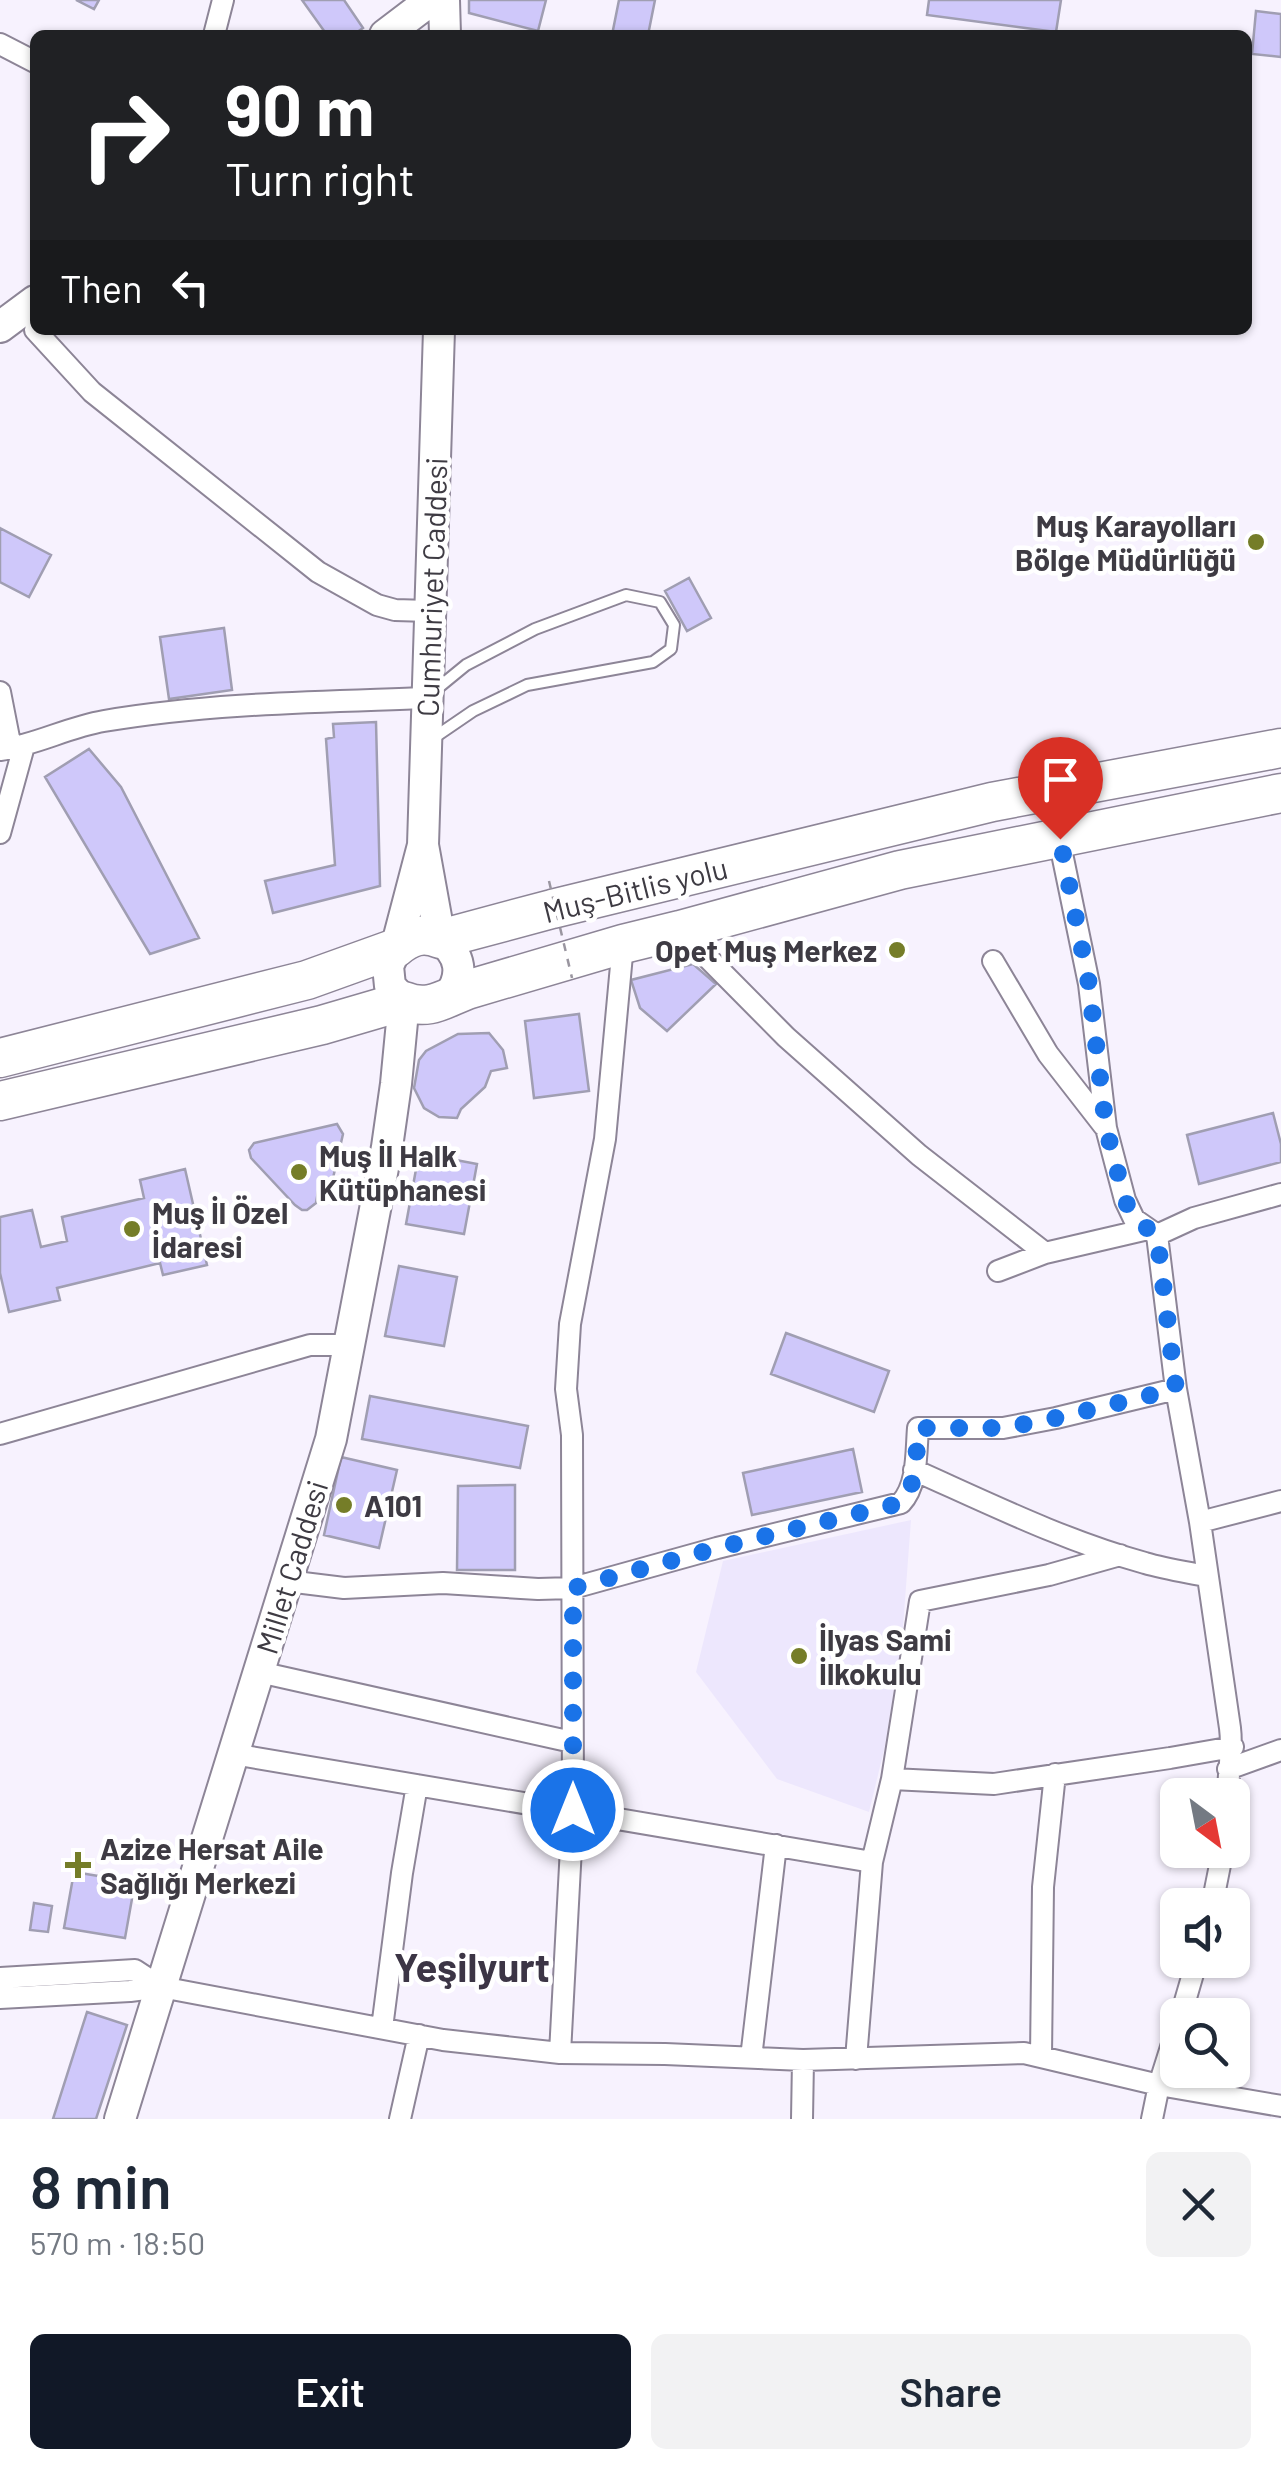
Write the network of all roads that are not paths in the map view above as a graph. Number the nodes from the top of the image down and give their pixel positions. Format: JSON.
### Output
{"nodes":[{"id":1,"x":223,"y":0,"type":"edge"},
{"id":2,"x":431,"y":0,"type":"edge"},
{"id":3,"x":444,"y":0,"type":"edge"},
{"id":4,"x":215,"y":30,"type":"edge"},
{"id":5,"x":392,"y":30,"type":"edge"},
{"id":6,"x":445,"y":30,"type":"edge"},
{"id":7,"x":0,"y":44,"type":"edge"},
{"id":8,"x":30,"y":59,"type":"edge"},
{"id":9,"x":39,"y":335,"type":"edge"},
{"id":10,"x":439,"y":335,"type":"edge"},
{"id":11,"x":430,"y":611,"type":"junction"},
{"id":12,"x":0,"y":692,"type":"edge"},
{"id":13,"x":426,"y":698,"type":"junction"},
{"id":14,"x":427,"y":742,"type":"junction"},
{"id":15,"x":11,"y":748,"type":"edge"},
{"id":16,"x":1281,"y":748,"type":"edge"},
{"id":17,"x":1281,"y":794,"type":"edge"},
{"id":18,"x":0,"y":834,"type":"edge"},
{"id":19,"x":1060,"y":839,"type":"junction"},
{"id":20,"x":423,"y":845,"type":"junction"},
{"id":21,"x":680,"y":930,"type":"junction"},
{"id":22,"x":440,"y":939,"type":"junction"},
{"id":23,"x":623,"y":944,"type":"junction"},
{"id":24,"x":396,"y":948,"type":"junction"},
{"id":25,"x":993,"y":961,"type":"dead end"},
{"id":26,"x":449,"y":996,"type":"junction"},
{"id":27,"x":404,"y":1001,"type":"junction"},
{"id":28,"x":0,"y":1058,"type":"edge"},
{"id":29,"x":0,"y":1101,"type":"edge"},
{"id":30,"x":1106,"y":1128,"type":"junction"},
{"id":31,"x":1281,"y":1194,"type":"edge"},
{"id":32,"x":1152,"y":1232,"type":"junction"},
{"id":33,"x":1045,"y":1254,"type":"junction"},
{"id":34,"x":998,"y":1271,"type":"dead end"},
{"id":35,"x":349,"y":1345,"type":"junction"},
{"id":36,"x":1176,"y":1389,"type":"junction"},
{"id":37,"x":0,"y":1434,"type":"edge"},
{"id":38,"x":914,"y":1470,"type":"junction"},
{"id":39,"x":1281,"y":1501,"type":"edge"},
{"id":40,"x":1200,"y":1522,"type":"junction"},
{"id":41,"x":1120,"y":1555,"type":"junction"},
{"id":42,"x":1206,"y":1576,"type":"junction"},
{"id":43,"x":287,"y":1580,"type":"junction"},
{"id":44,"x":573,"y":1588,"type":"junction"},
{"id":45,"x":258,"y":1672,"type":"junction"},
{"id":46,"x":572,"y":1742,"type":"junction"},
{"id":47,"x":1232,"y":1747,"type":"junction"},
{"id":48,"x":1281,"y":1750,"type":"edge"},
{"id":49,"x":233,"y":1754,"type":"junction"},
{"id":50,"x":1228,"y":1768,"type":"junction"},
{"id":51,"x":1055,"y":1774,"type":"junction"},
{"id":52,"x":1228,"y":1778,"type":"edge"},
{"id":53,"x":892,"y":1779,"type":"junction"},
{"id":54,"x":417,"y":1785,"type":"junction"},
{"id":55,"x":573,"y":1810,"type":"junction"},
{"id":56,"x":776,"y":1845,"type":"junction"},
{"id":57,"x":872,"y":1862,"type":"junction"},
{"id":58,"x":1,"y":1986,"type":"edge"},
{"id":59,"x":160,"y":1987,"type":"junction"},
{"id":60,"x":382,"y":2028,"type":"junction"},
{"id":61,"x":419,"y":2035,"type":"junction"},
{"id":62,"x":560,"y":2053,"type":"junction"},
{"id":63,"x":1041,"y":2056,"type":"junction"},
{"id":64,"x":750,"y":2058,"type":"junction"},
{"id":65,"x":856,"y":2058,"type":"junction"},
{"id":66,"x":803,"y":2060,"type":"junction"},
{"id":67,"x":1160,"y":2082,"type":"edge"},
{"id":68,"x":1159,"y":2085,"type":"junction"},
{"id":69,"x":1281,"y":2106,"type":"edge"},
{"id":70,"x":120,"y":2119,"type":"edge"},
{"id":71,"x":400,"y":2119,"type":"edge"},
{"id":72,"x":802,"y":2119,"type":"edge"},
{"id":73,"x":1152,"y":2119,"type":"edge"}],
"edges":[{"from":1,"to":4,"type":"street"},
{"from":2,"to":5,"type":"street"},
{"from":3,"to":6,"type":"street"},
{"from":7,"to":8,"type":"street"},
{"from":9,"to":11,"type":"street"},
{"from":10,"to":11,"type":"street","name":"Cumhuriyet Caddesi"},
{"from":11,"to":13,"type":"street","name":"Cumhuriyet Caddesi"},
{"from":12,"to":15,"type":"street"},
{"from":13,"to":14,"type":"street","name":"Cumhuriyet Caddesi"},
{"from":13,"to":14,"type":"lane"},
{"from":13,"to":15,"type":"street"},
{"from":14,"to":20,"type":"street","name":"Cumhuriyet Caddesi"},
{"from":15,"to":18,"type":"street"},
{"from":16,"to":22,"type":"highway","name":"Muş-Bitlis yolu"},
{"from":17,"to":19,"type":"highway","name":"Muş-Bitlis yolu"},
{"from":19,"to":21,"type":"highway","name":"Muş-Bitlis yolu"},
{"from":19,"to":30,"type":"street"},
{"from":20,"to":22,"type":"street","name":"Cumhuriyet Caddesi"},
{"from":20,"to":24,"type":"street","name":"Cumhuriyet Caddesi"},
{"from":21,"to":23,"type":"highway","name":"Muş-Bitlis yolu"},
{"from":21,"to":33,"type":"street"},
{"from":22,"to":24,"type":"highway","name":"Muş-Bitlis yolu"},
{"from":22,"to":26,"type":"street","name":"Cumhuriyet Caddesi"},
{"from":23,"to":26,"type":"highway","name":"Muş-Bitlis yolu"},
{"from":23,"to":44,"type":"street"},
{"from":24,"to":27,"type":"street","name":"Cumhuriyet Caddesi"},
{"from":24,"to":28,"type":"highway","name":"Muş-Bitlis yolu"},
{"from":25,"to":30,"type":"street"},
{"from":26,"to":27,"type":"highway","name":"Muş-Bitlis yolu"},
{"from":27,"to":29,"type":"highway","name":"Muş-Bitlis yolu"},
{"from":27,"to":35,"type":"street","name":"Millet Caddesi"},
{"from":30,"to":32,"type":"street"},
{"from":31,"to":32,"type":"street"},
{"from":32,"to":33,"type":"street"},
{"from":32,"to":36,"type":"street"},
{"from":33,"to":34,"type":"street"},
{"from":35,"to":37,"type":"street"},
{"from":35,"to":43,"type":"street","name":"Millet Caddesi"},
{"from":36,"to":38,"type":"street"},
{"from":36,"to":40,"type":"street"},
{"from":38,"to":41,"type":"street"},
{"from":38,"to":44,"type":"street"},
{"from":39,"to":40,"type":"street"},
{"from":40,"to":42,"type":"street"},
{"from":41,"to":42,"type":"street"},
{"from":41,"to":53,"type":"street"},
{"from":42,"to":47,"type":"street"},
{"from":43,"to":44,"type":"street"},
{"from":43,"to":45,"type":"street","name":"Millet Caddesi"},
{"from":44,"to":46,"type":"street"},
{"from":45,"to":46,"type":"street"},
{"from":45,"to":49,"type":"street","name":"Millet Caddesi"},
{"from":46,"to":55,"type":"street"},
{"from":47,"to":50,"type":"street"},
{"from":47,"to":51,"type":"street"},
{"from":48,"to":50,"type":"street"},
{"from":49,"to":54,"type":"street"},
{"from":49,"to":59,"type":"street","name":"Millet Caddesi"},
{"from":50,"to":52,"type":"street"},
{"from":51,"to":53,"type":"street"},
{"from":51,"to":63,"type":"street"},
{"from":53,"to":57,"type":"street"},
{"from":54,"to":55,"type":"street"},
{"from":54,"to":60,"type":"street"},
{"from":55,"to":56,"type":"street"},
{"from":55,"to":62,"type":"street"},
{"from":56,"to":57,"type":"street"},
{"from":56,"to":64,"type":"street"},
{"from":57,"to":65,"type":"street"},
{"from":58,"to":59,"type":"street"},
{"from":59,"to":60,"type":"street"},
{"from":59,"to":70,"type":"street","name":"Millet Caddesi"},
{"from":60,"to":61,"type":"street"},
{"from":61,"to":62,"type":"street"},
{"from":61,"to":71,"type":"street"},
{"from":62,"to":64,"type":"street"},
{"from":63,"to":65,"type":"street"},
{"from":63,"to":68,"type":"street"},
{"from":64,"to":66,"type":"street"},
{"from":65,"to":66,"type":"street"},
{"from":66,"to":72,"type":"street"},
{"from":67,"to":68,"type":"street"},
{"from":68,"to":69,"type":"street"},
{"from":68,"to":73,"type":"street"}]}
